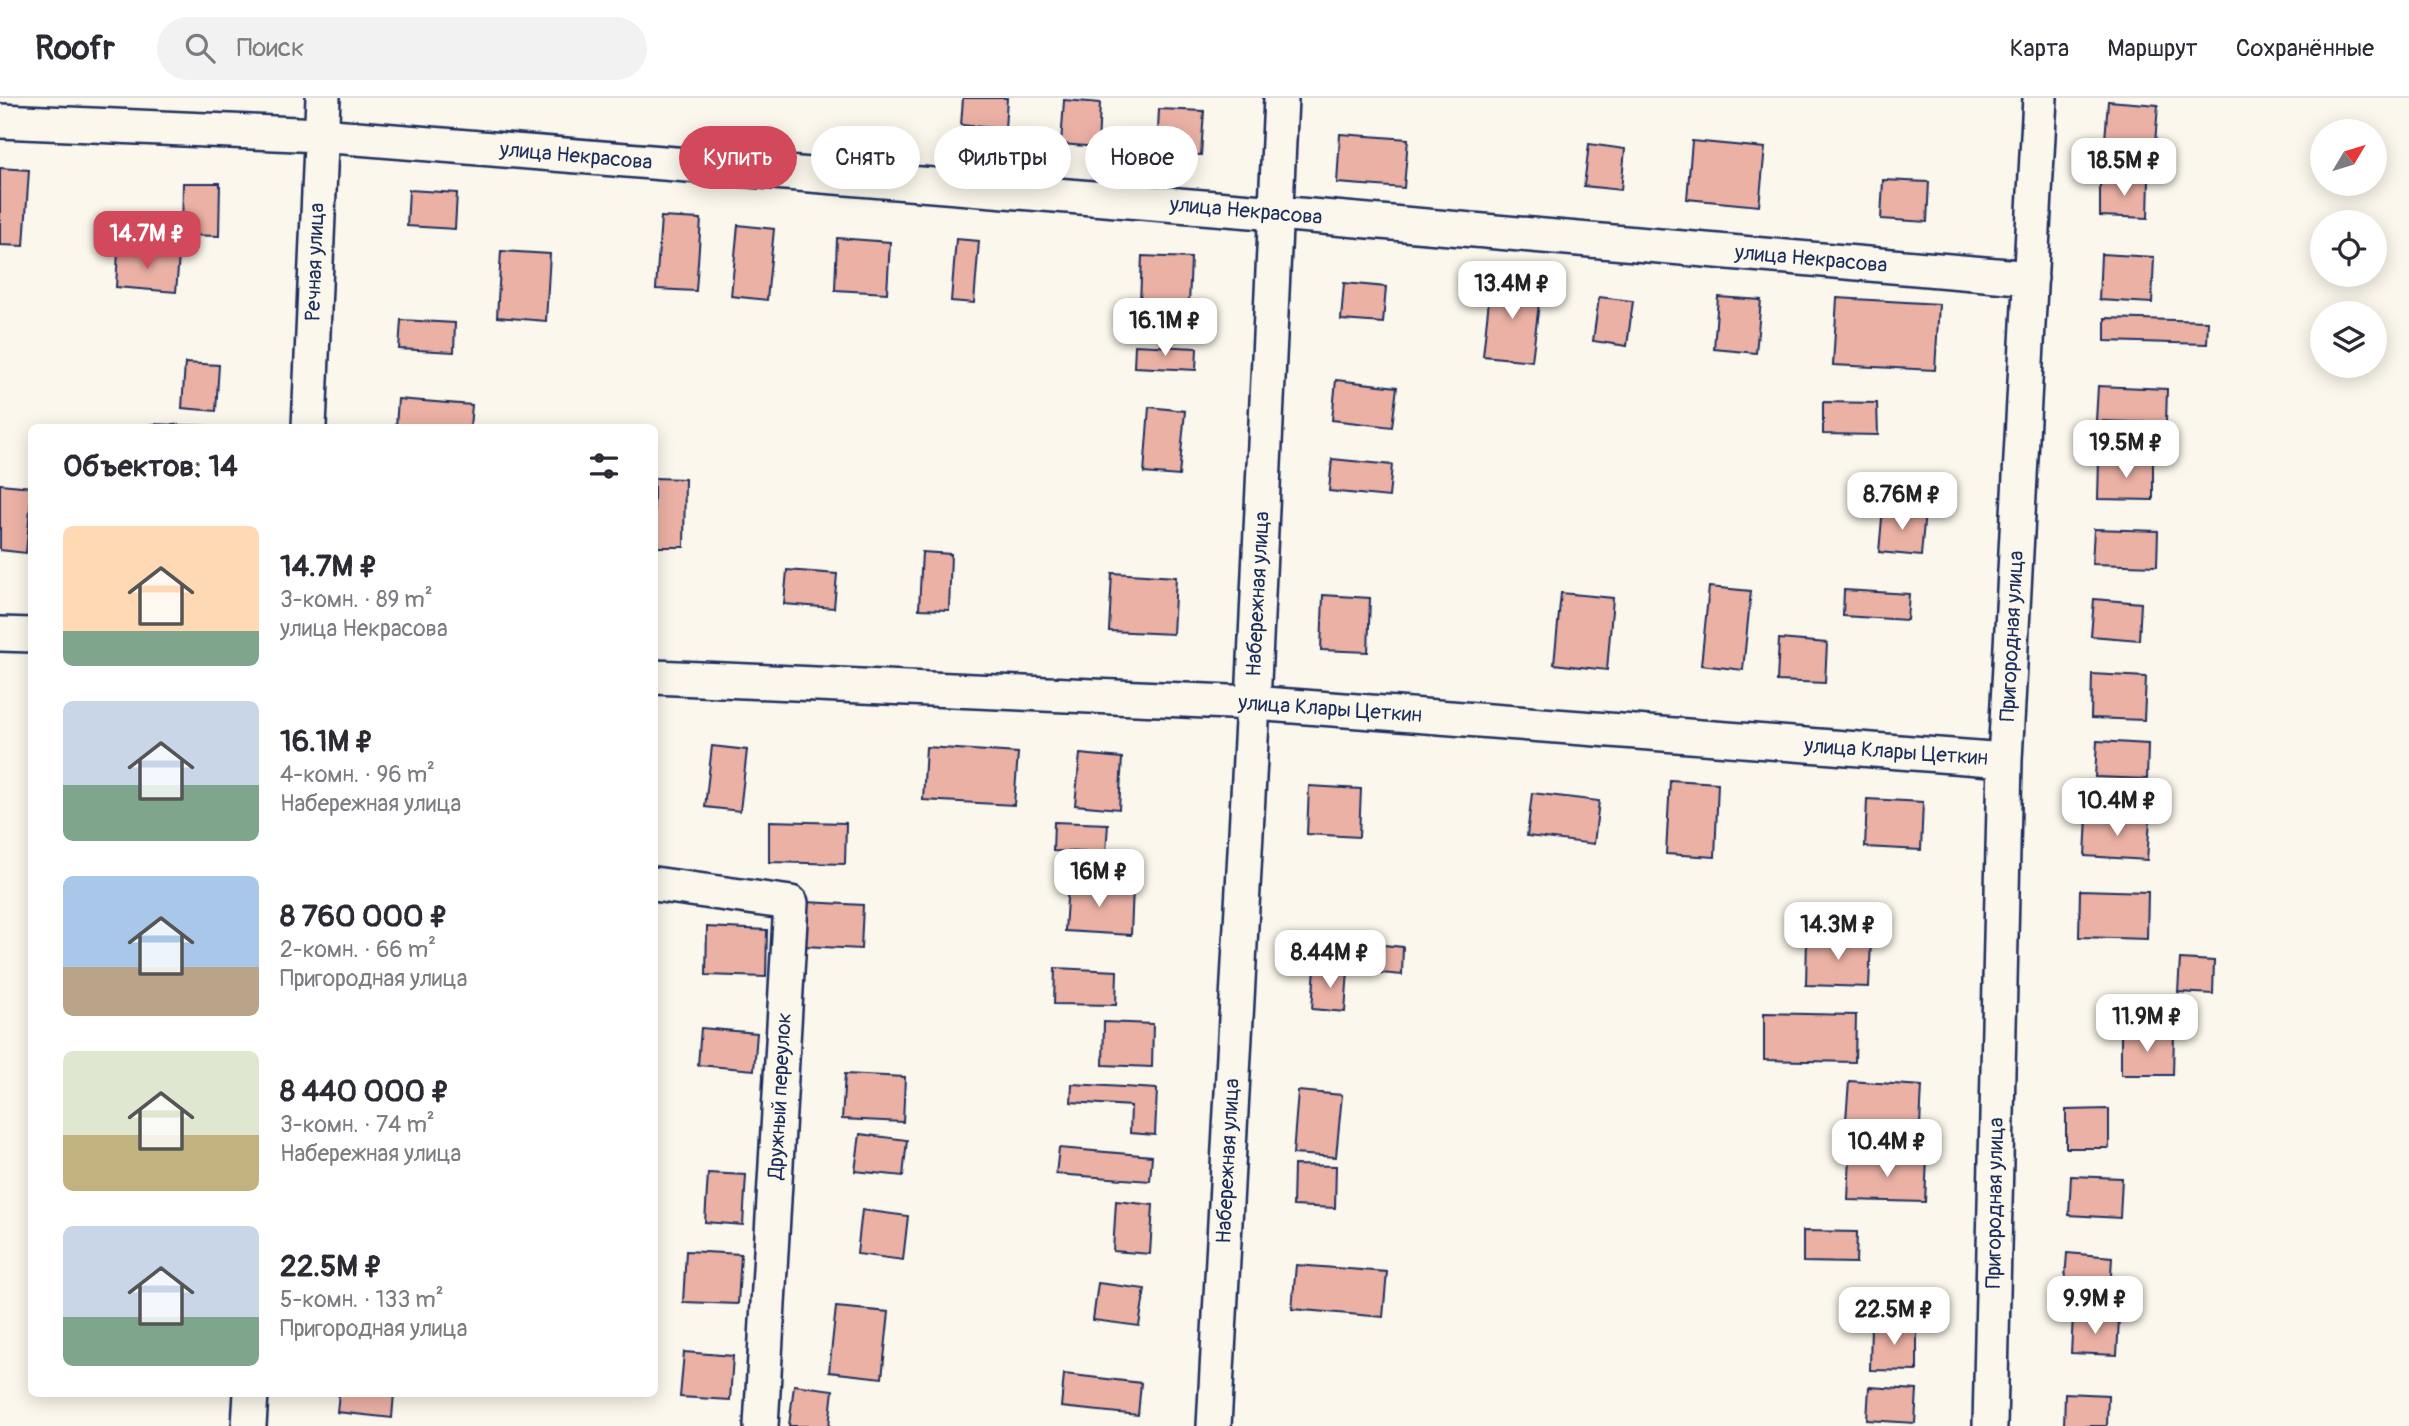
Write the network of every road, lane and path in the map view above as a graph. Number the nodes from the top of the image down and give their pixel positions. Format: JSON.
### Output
{"nodes":[{"id":1,"x":323,"y":98,"type":"edge"},
{"id":2,"x":1281,"y":98,"type":"edge"},
{"id":3,"x":2040,"y":98,"type":"edge"},
{"id":4,"x":0,"y":121,"type":"edge"},
{"id":5,"x":320,"y":135,"type":"junction"},
{"id":6,"x":1276,"y":213,"type":"junction"},
{"id":7,"x":2031,"y":278,"type":"junction"},
{"id":8,"x":309,"y":424,"type":"edge"},
{"id":9,"x":0,"y":634,"type":"edge"},
{"id":10,"x":28,"y":635,"type":"edge"},
{"id":11,"x":658,"y":677,"type":"edge"},
{"id":12,"x":1252,"y":703,"type":"junction"},
{"id":13,"x":2005,"y":760,"type":"junction"},
{"id":14,"x":658,"y":885,"type":"edge"},
{"id":15,"x":251,"y":1397,"type":"edge"},
{"id":16,"x":249,"y":1426,"type":"edge"},
{"id":17,"x":761,"y":1426,"type":"edge"},
{"id":18,"x":1214,"y":1426,"type":"edge"},
{"id":19,"x":1990,"y":1426,"type":"edge"}],
"edges":[{"from":1,"to":5,"type":"street","name":"Речная улица"},
{"from":2,"to":6,"type":"street","name":"Набережная улица"},
{"from":3,"to":7,"type":"street","name":"Пригородная улица"},
{"from":4,"to":5,"type":"street","name":"улица Некрасова"},
{"from":5,"to":6,"type":"street","name":"улица Некрасова"},
{"from":5,"to":8,"type":"street","name":"Речная улица"},
{"from":6,"to":7,"type":"street","name":"улица Некрасова"},
{"from":6,"to":12,"type":"street","name":"Набережная улица"},
{"from":7,"to":13,"type":"street","name":"Пригородная улица"},
{"from":9,"to":10,"type":"street"},
{"from":11,"to":12,"type":"street","name":"улица Клары Цеткин"},
{"from":12,"to":13,"type":"street","name":"улица Клары Цеткин"},
{"from":12,"to":18,"type":"street","name":"Набережная улица"},
{"from":13,"to":19,"type":"street","name":"Пригородная улица"},
{"from":14,"to":17,"type":"street","name":"Дружный переулок"},
{"from":15,"to":16,"type":"street"}]}
